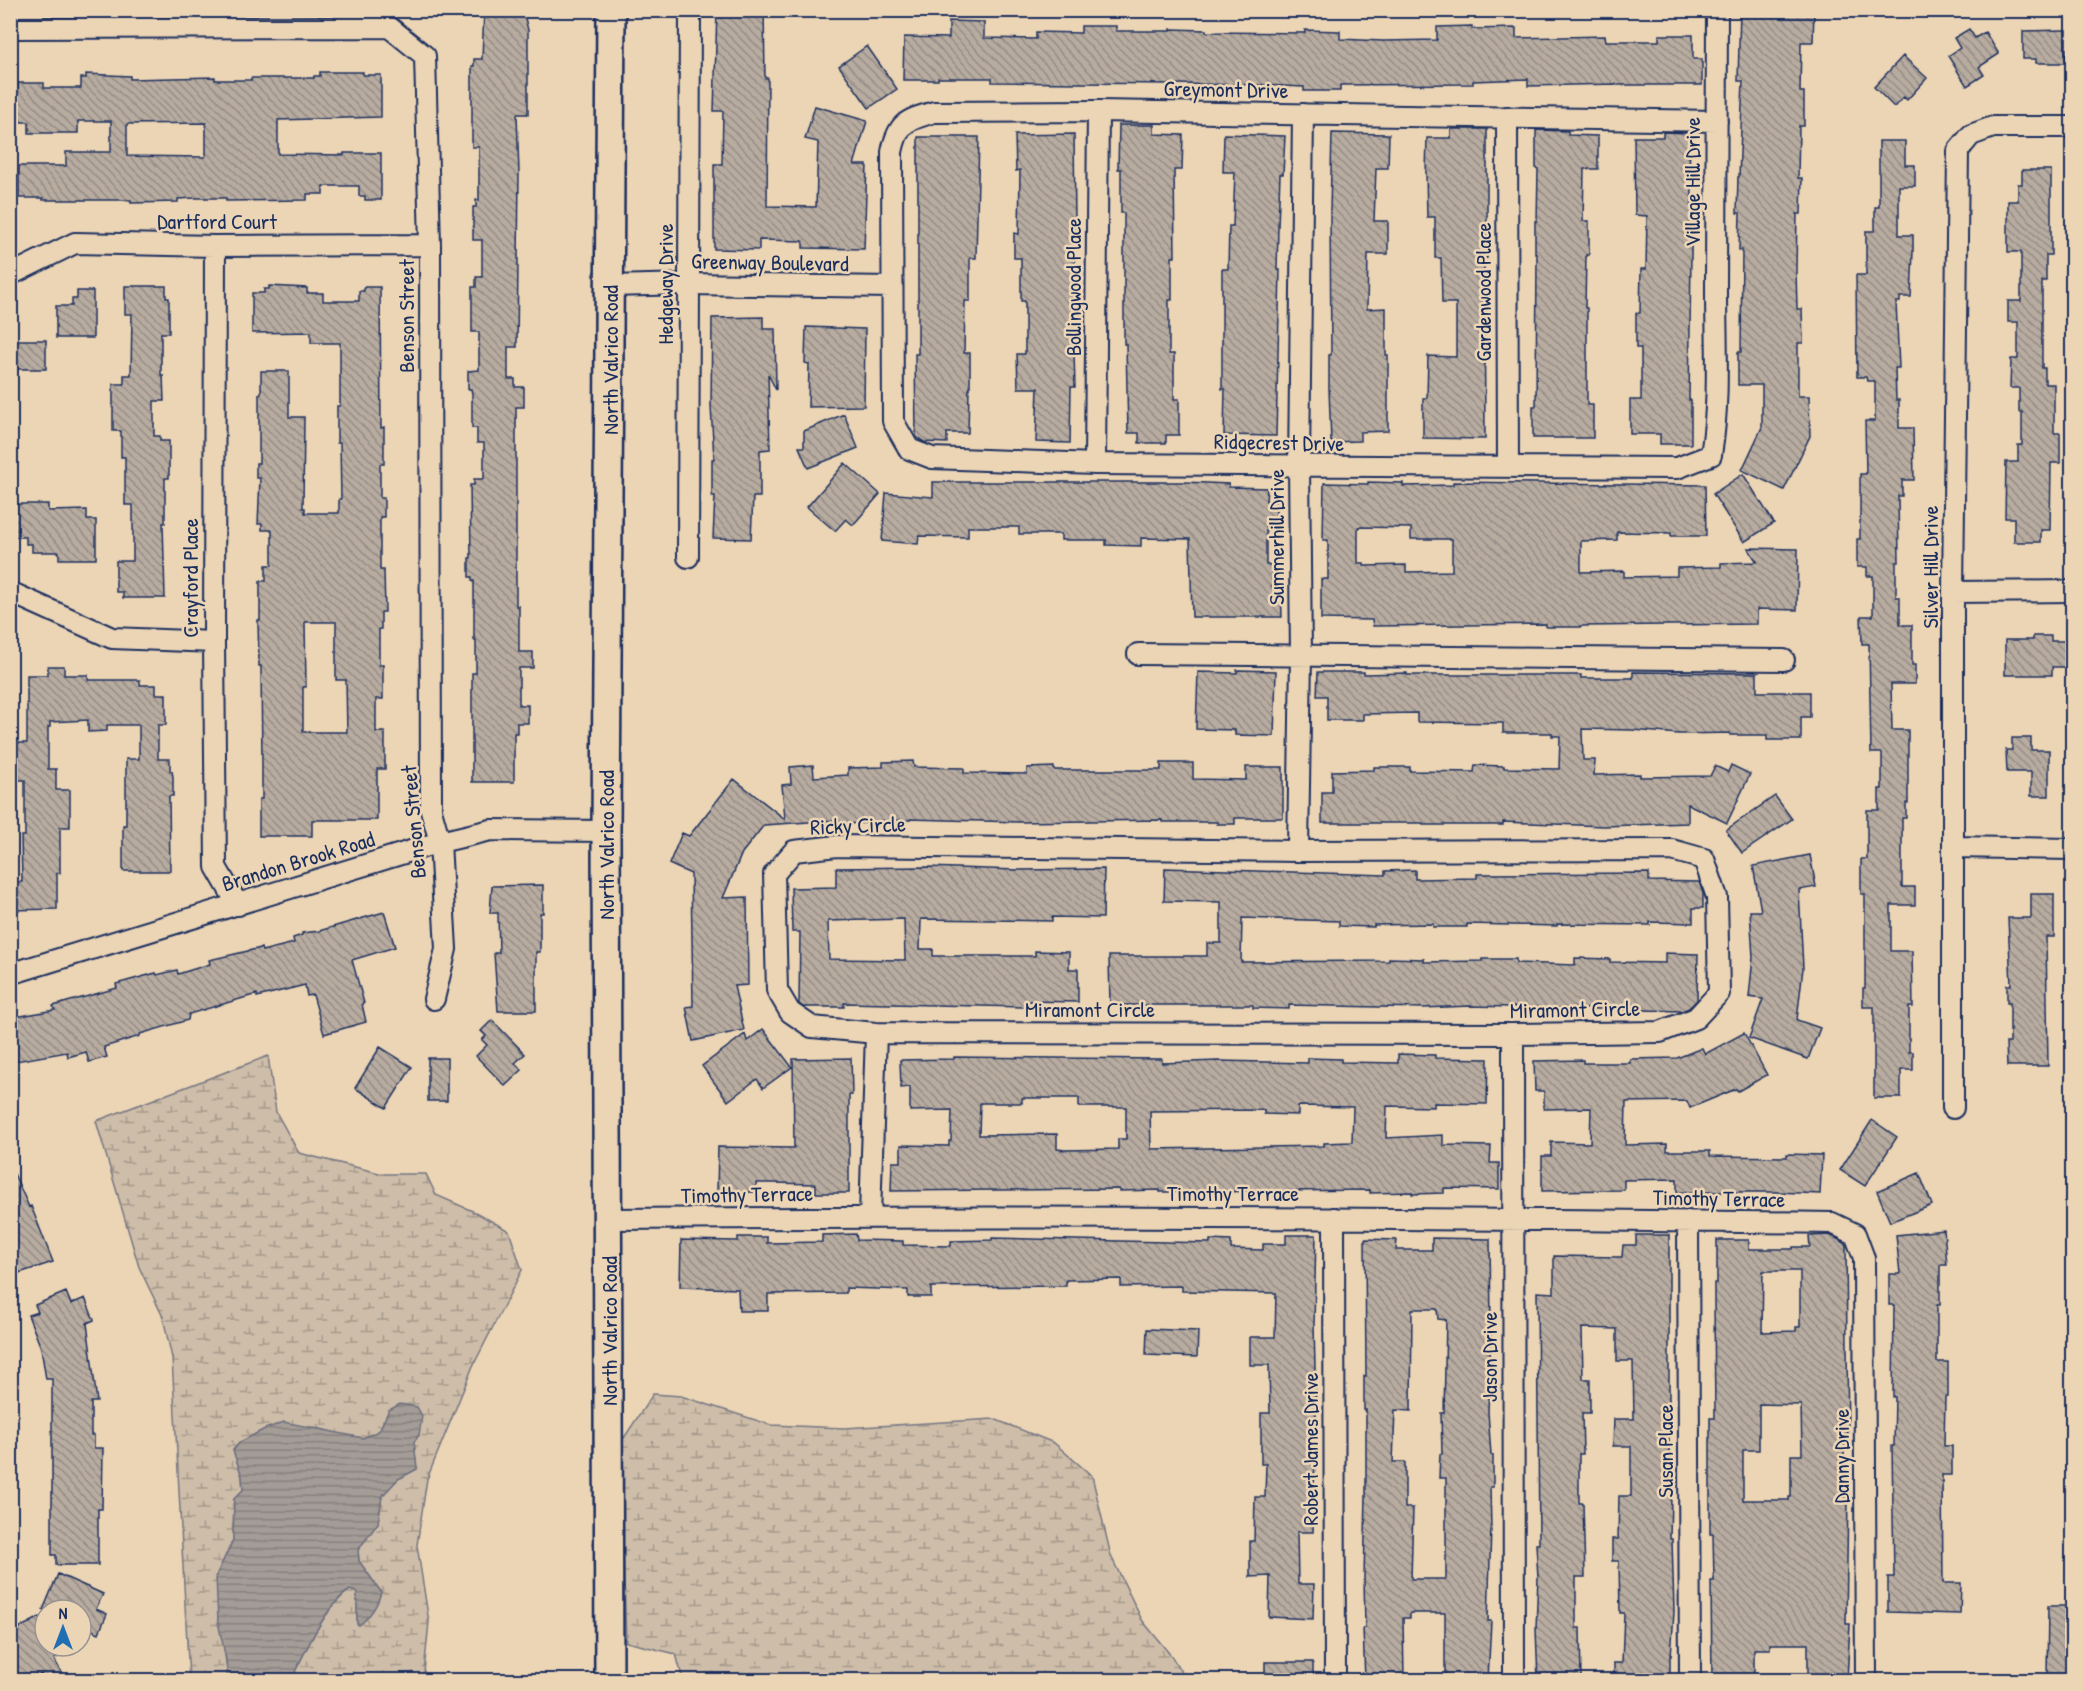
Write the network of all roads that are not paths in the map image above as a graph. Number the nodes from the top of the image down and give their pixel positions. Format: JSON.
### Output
{"nodes":[{"id":1,"x":611,"y":10,"type":"edge"},
{"id":2,"x":690,"y":10,"type":"edge"},
{"id":3,"x":1717,"y":10,"type":"edge"},
{"id":4,"x":10,"y":28,"type":"edge"},
{"id":5,"x":1098,"y":111,"type":"junction"},
{"id":6,"x":1303,"y":114,"type":"junction"},
{"id":7,"x":1507,"y":117,"type":"junction"},
{"id":8,"x":1716,"y":121,"type":"junction"},
{"id":9,"x":2073,"y":128,"type":"edge"},
{"id":10,"x":430,"y":245,"type":"junction"},
{"id":11,"x":215,"y":246,"type":"junction"},
{"id":12,"x":10,"y":275,"type":"edge"},
{"id":13,"x":688,"y":284,"type":"junction"},
{"id":14,"x":610,"y":286,"type":"junction"},
{"id":15,"x":892,"y":287,"type":"junction"},
{"id":16,"x":1716,"y":354,"type":"joint"},
{"id":17,"x":1095,"y":464,"type":"junction"},
{"id":18,"x":1299,"y":466,"type":"junction"},
{"id":19,"x":1508,"y":467,"type":"junction"},
{"id":20,"x":688,"y":557,"type":"dead end"},
{"id":21,"x":2073,"y":591,"type":"edge"},
{"id":22,"x":10,"y":592,"type":"edge"},
{"id":23,"x":1953,"y":592,"type":"junction"},
{"id":24,"x":214,"y":642,"type":"junction"},
{"id":25,"x":1138,"y":654,"type":"dead end"},
{"id":26,"x":1301,"y":656,"type":"junction"},
{"id":27,"x":1784,"y":660,"type":"dead end"},
{"id":28,"x":606,"y":831,"type":"junction"},
{"id":29,"x":440,"y":842,"type":"junction"},
{"id":30,"x":1953,"y":847,"type":"junction"},
{"id":31,"x":2073,"y":849,"type":"edge"},
{"id":32,"x":1298,"y":851,"type":"junction"},
{"id":33,"x":238,"y":904,"type":"junction"},
{"id":34,"x":10,"y":974,"type":"edge"},
{"id":35,"x":434,"y":999,"type":"dead end"},
{"id":36,"x":876,"y":1033,"type":"junction"},
{"id":37,"x":1513,"y":1034,"type":"junction"},
{"id":38,"x":1953,"y":1108,"type":"dead end"},
{"id":39,"x":870,"y":1216,"type":"junction"},
{"id":40,"x":1334,"y":1218,"type":"junction"},
{"id":41,"x":608,"y":1219,"type":"junction"},
{"id":42,"x":1513,"y":1220,"type":"junction"},
{"id":43,"x":1688,"y":1221,"type":"junction"},
{"id":44,"x":1856,"y":1234,"type":"joint"},
{"id":45,"x":609,"y":1680,"type":"edge"},
{"id":46,"x":1335,"y":1680,"type":"edge"},
{"id":47,"x":1514,"y":1680,"type":"edge"},
{"id":48,"x":1690,"y":1680,"type":"edge"},
{"id":49,"x":1866,"y":1680,"type":"edge"}],
"edges":[{"from":1,"to":14,"type":"street","name":"North Valrico Road"},
{"from":2,"to":13,"type":"street","name":"Hedgeway Drive"},
{"from":3,"to":8,"type":"street","name":"Village Hill Drive"},
{"from":4,"to":10,"type":"street","name":"Benson Street"},
{"from":5,"to":6,"type":"street","name":"Greymont Drive"},
{"from":5,"to":15,"type":"street","name":"Greymont Drive"},
{"from":5,"to":17,"type":"street","name":"Bollingwood Place"},
{"from":6,"to":7,"type":"street","name":"Greymont Drive"},
{"from":6,"to":18,"type":"street","name":"Summerhill Drive"},
{"from":7,"to":8,"type":"street","name":"Greymont Drive"},
{"from":7,"to":19,"type":"street","name":"Gardenwood Place"},
{"from":8,"to":16,"type":"street","name":"Village Hill Drive"},
{"from":9,"to":23,"type":"street","name":"Silver Hill Drive"},
{"from":10,"to":11,"type":"street","name":"Dartford Court"},
{"from":10,"to":29,"type":"street","name":"Benson Street"},
{"from":11,"to":12,"type":"street","name":"Dartford Court"},
{"from":11,"to":24,"type":"street","name":"Crayford Place"},
{"from":13,"to":14,"type":"street","name":"Greenway Boulevard"},
{"from":13,"to":15,"type":"street","name":"Greenway Boulevard"},
{"from":13,"to":20,"type":"street","name":"Hedgeway Drive"},
{"from":14,"to":28,"type":"street","name":"North Valrico Road"},
{"from":15,"to":17,"type":"street","name":"Ridgecrest Drive"},
{"from":16,"to":19,"type":"street","name":"Ridgecrest Drive"},
{"from":17,"to":18,"type":"street","name":"Ridgecrest Drive"},
{"from":18,"to":19,"type":"street","name":"Ridgecrest Drive"},
{"from":18,"to":26,"type":"street","name":"Summerhill Drive"},
{"from":21,"to":23,"type":"street"},
{"from":22,"to":24,"type":"street"},
{"from":23,"to":30,"type":"street","name":"Silver Hill Drive"},
{"from":24,"to":33,"type":"street","name":"Crayford Place"},
{"from":25,"to":26,"type":"street"},
{"from":26,"to":27,"type":"street"},
{"from":26,"to":32,"type":"street","name":"Summerhill Drive"},
{"from":28,"to":29,"type":"street","name":"Brandon Brook Road"},
{"from":28,"to":41,"type":"street","name":"North Valrico Road"},
{"from":29,"to":33,"type":"street","name":"Brandon Brook Road"},
{"from":29,"to":35,"type":"street","name":"Benson Street"},
{"from":30,"to":31,"type":"street"},
{"from":30,"to":38,"type":"street","name":"Silver Hill Drive"},
{"from":32,"to":36,"type":"street","name":"Ricky Circle"},
{"from":32,"to":37,"type":"street","name":"Miramont Circle"},
{"from":33,"to":34,"type":"street","name":"Brandon Brook Road"},
{"from":36,"to":37,"type":"street","name":"Miramont Circle"},
{"from":36,"to":39,"type":"street"},
{"from":37,"to":42,"type":"street","name":"Jason Drive"},
{"from":39,"to":40,"type":"street","name":"Timothy Terrace"},
{"from":39,"to":41,"type":"street","name":"Timothy Terrace"},
{"from":40,"to":42,"type":"street","name":"Timothy Terrace"},
{"from":40,"to":46,"type":"street","name":"Robert James Drive"},
{"from":41,"to":45,"type":"street","name":"North Valrico Road"},
{"from":42,"to":43,"type":"street","name":"Timothy Terrace"},
{"from":42,"to":47,"type":"street","name":"Jason Drive"},
{"from":43,"to":44,"type":"street","name":"Timothy Terrace"},
{"from":43,"to":48,"type":"street","name":"Susan Place"},
{"from":44,"to":49,"type":"street","name":"Danny Drive"}]}
